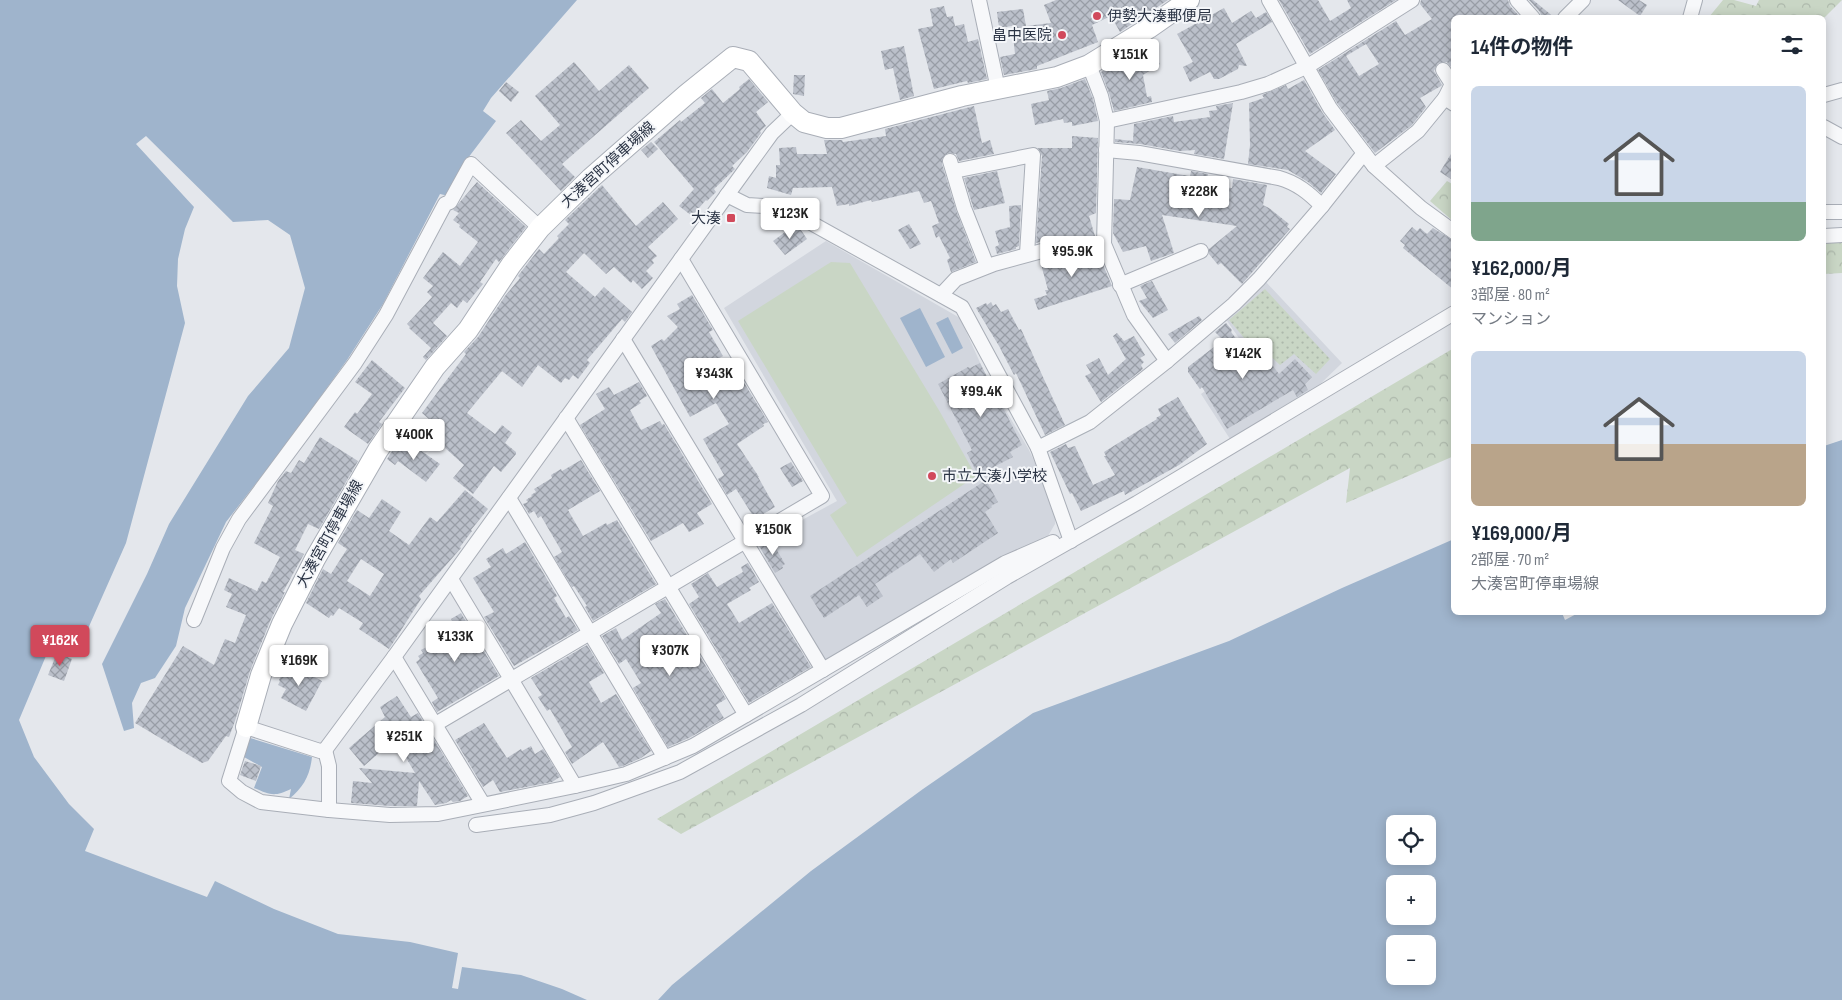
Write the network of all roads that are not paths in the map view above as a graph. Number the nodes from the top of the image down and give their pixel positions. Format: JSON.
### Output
{"nodes":[{"id":1,"x":979,"y":0,"type":"edge"},
{"id":2,"x":1189,"y":0,"type":"edge"},
{"id":3,"x":1269,"y":0,"type":"edge"},
{"id":4,"x":1412,"y":0,"type":"edge"},
{"id":5,"x":1517,"y":0,"type":"edge"},
{"id":6,"x":1583,"y":0,"type":"edge"},
{"id":7,"x":1695,"y":0,"type":"edge"},
{"id":8,"x":1530,"y":15,"type":"edge"},
{"id":9,"x":1568,"y":15,"type":"edge"},
{"id":10,"x":1691,"y":15,"type":"edge"},
{"id":11,"x":1089,"y":65,"type":"junction"},
{"id":12,"x":1308,"y":66,"type":"junction"},
{"id":13,"x":1443,"y":70,"type":"dead end"},
{"id":14,"x":1451,"y":82,"type":"edge"},
{"id":15,"x":998,"y":89,"type":"junction"},
{"id":16,"x":1842,"y":90,"type":"edge"},
{"id":17,"x":1826,"y":94,"type":"edge"},
{"id":18,"x":1449,"y":101,"type":"edge"},
{"id":19,"x":793,"y":113,"type":"junction"},
{"id":20,"x":1107,"y":121,"type":"junction"},
{"id":21,"x":1826,"y":127,"type":"edge"},
{"id":22,"x":1842,"y":137,"type":"edge"},
{"id":23,"x":1106,"y":150,"type":"junction"},
{"id":24,"x":1364,"y":153,"type":"junction"},
{"id":25,"x":1374,"y":166,"type":"junction"},
{"id":26,"x":726,"y":195,"type":"junction"},
{"id":27,"x":1322,"y":206,"type":"junction"},
{"id":28,"x":1826,"y":212,"type":"edge"},
{"id":29,"x":1842,"y":212,"type":"edge"},
{"id":30,"x":540,"y":228,"type":"junction"},
{"id":31,"x":1451,"y":230,"type":"edge"},
{"id":32,"x":1842,"y":235,"type":"edge"},
{"id":33,"x":1826,"y":236,"type":"edge"},
{"id":34,"x":1104,"y":244,"type":"junction"},
{"id":35,"x":1201,"y":251,"type":"dead end"},
{"id":36,"x":1028,"y":254,"type":"junction"},
{"id":37,"x":681,"y":259,"type":"junction"},
{"id":38,"x":988,"y":266,"type":"junction"},
{"id":39,"x":1120,"y":284,"type":"junction"},
{"id":40,"x":941,"y":295,"type":"junction"},
{"id":41,"x":1451,"y":315,"type":"edge"},
{"id":42,"x":623,"y":339,"type":"junction"},
{"id":43,"x":1167,"y":361,"type":"junction"},
{"id":44,"x":566,"y":418,"type":"junction"},
{"id":45,"x":1038,"y":448,"type":"junction"},
{"id":46,"x":510,"y":498,"type":"junction"},
{"id":47,"x":1070,"y":538,"type":"junction"},
{"id":48,"x":744,"y":541,"type":"junction"},
{"id":49,"x":451,"y":579,"type":"junction"},
{"id":50,"x":667,"y":586,"type":"junction"},
{"id":51,"x":194,"y":620,"type":"dead end"},
{"id":52,"x":590,"y":633,"type":"junction"},
{"id":53,"x":394,"y":657,"type":"junction"},
{"id":54,"x":823,"y":670,"type":"junction"},
{"id":55,"x":511,"y":680,"type":"junction"},
{"id":56,"x":746,"y":715,"type":"junction"},
{"id":57,"x":434,"y":725,"type":"junction"},
{"id":58,"x":246,"y":726,"type":"junction"},
{"id":59,"x":324,"y":750,"type":"junction"},
{"id":60,"x":665,"y":758,"type":"junction"},
{"id":61,"x":575,"y":786,"type":"junction"},
{"id":62,"x":483,"y":804,"type":"junction"},
{"id":63,"x":329,"y":810,"type":"junction"},
{"id":64,"x":476,"y":825,"type":"dead end"}],
"edges":[{"from":1,"to":15,"type":"street"},
{"from":2,"to":11,"type":"main road","name":"大湊宮町停車場線"},
{"from":3,"to":12,"type":"street"},
{"from":4,"to":12,"type":"street"},
{"from":5,"to":8,"type":"street"},
{"from":6,"to":9,"type":"street"},
{"from":7,"to":10,"type":"street"},
{"from":11,"to":15,"type":"main road","name":"大湊宮町停車場線"},
{"from":11,"to":20,"type":"street"},
{"from":12,"to":20,"type":"street"},
{"from":12,"to":24,"type":"street"},
{"from":13,"to":14,"type":"street"},
{"from":15,"to":19,"type":"main road","name":"大湊宮町停車場線"},
{"from":16,"to":17,"type":"street"},
{"from":18,"to":25,"type":"street"},
{"from":19,"to":26,"type":"street"},
{"from":19,"to":30,"type":"main road","name":"大湊宮町停車場線"},
{"from":20,"to":23,"type":"street"},
{"from":21,"to":22,"type":"street"},
{"from":23,"to":27,"type":"street"},
{"from":23,"to":34,"type":"street"},
{"from":24,"to":25,"type":"street"},
{"from":24,"to":27,"type":"street"},
{"from":25,"to":31,"type":"street"},
{"from":26,"to":37,"type":"street"},
{"from":26,"to":40,"type":"street"},
{"from":27,"to":43,"type":"street"},
{"from":28,"to":29,"type":"street"},
{"from":30,"to":51,"type":"street"},
{"from":30,"to":58,"type":"main road","name":"大湊宮町停車場線"},
{"from":32,"to":33,"type":"street"},
{"from":34,"to":36,"type":"street"},
{"from":34,"to":39,"type":"street"},
{"from":35,"to":39,"type":"street"},
{"from":36,"to":38,"type":"street"},
{"from":36,"to":38,"type":"street"},
{"from":37,"to":42,"type":"street"},
{"from":37,"to":48,"type":"street"},
{"from":38,"to":40,"type":"street"},
{"from":39,"to":43,"type":"street"},
{"from":40,"to":45,"type":"street"},
{"from":41,"to":47,"type":"street"},
{"from":42,"to":44,"type":"street"},
{"from":42,"to":48,"type":"street"},
{"from":43,"to":45,"type":"street"},
{"from":44,"to":46,"type":"street"},
{"from":44,"to":50,"type":"street"},
{"from":45,"to":47,"type":"street"},
{"from":46,"to":49,"type":"street"},
{"from":46,"to":52,"type":"street"},
{"from":47,"to":54,"type":"street"},
{"from":47,"to":64,"type":"street"},
{"from":48,"to":50,"type":"street"},
{"from":48,"to":54,"type":"street"},
{"from":49,"to":53,"type":"street"},
{"from":49,"to":55,"type":"street"},
{"from":50,"to":52,"type":"street"},
{"from":50,"to":56,"type":"street"},
{"from":52,"to":55,"type":"street"},
{"from":52,"to":60,"type":"street"},
{"from":53,"to":57,"type":"street"},
{"from":53,"to":59,"type":"street"},
{"from":54,"to":56,"type":"street"},
{"from":55,"to":57,"type":"street"},
{"from":55,"to":61,"type":"street"},
{"from":56,"to":60,"type":"street"},
{"from":57,"to":62,"type":"street"},
{"from":58,"to":59,"type":"street"},
{"from":58,"to":63,"type":"street"},
{"from":59,"to":63,"type":"street"},
{"from":60,"to":61,"type":"street"},
{"from":61,"to":62,"type":"street"},
{"from":62,"to":63,"type":"street"}]}
